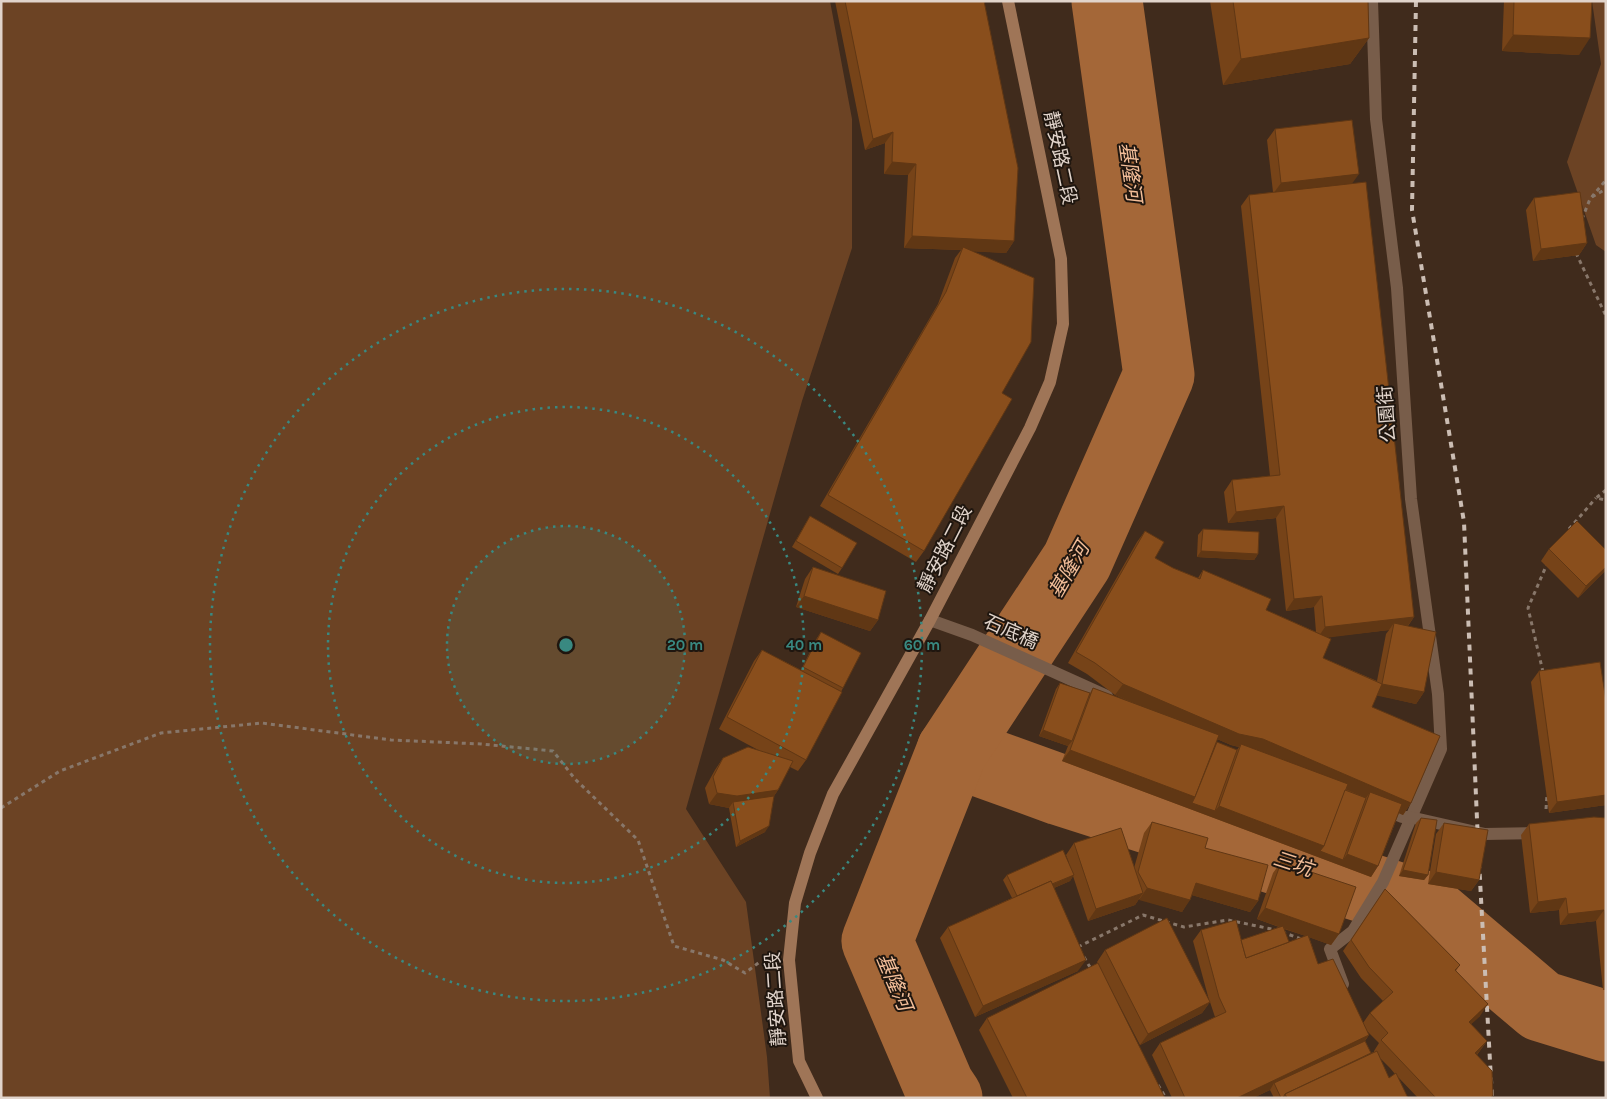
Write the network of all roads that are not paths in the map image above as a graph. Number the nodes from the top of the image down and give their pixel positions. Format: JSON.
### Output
{"nodes":[{"id":1,"x":1008,"y":1,"type":"edge"},
{"id":2,"x":1372,"y":1,"type":"edge"},
{"id":3,"x":930,"y":620,"type":"junction"},
{"id":4,"x":1120,"y":701,"type":"edge"},
{"id":5,"x":1367,"y":803,"type":"edge"},
{"id":6,"x":1410,"y":817,"type":"junction"},
{"id":7,"x":1550,"y":832,"type":"edge"},
{"id":8,"x":1348,"y":995,"type":"edge"},
{"id":9,"x":817,"y":1098,"type":"edge"}],
"edges":[{"from":1,"to":3,"type":"main road","name":"靜安路二段"},
{"from":2,"to":6,"type":"street","name":"公園街"},
{"from":3,"to":4,"type":"street","name":"石底橋"},
{"from":3,"to":9,"type":"main road","name":"靜安路二段"},
{"from":5,"to":6,"type":"street"},
{"from":6,"to":7,"type":"street"},
{"from":6,"to":8,"type":"street","name":"公園街"}]}
